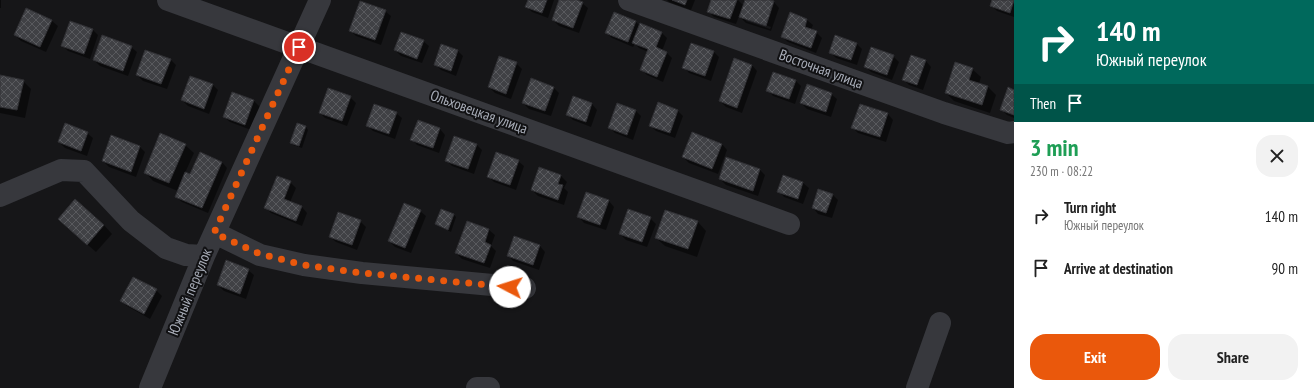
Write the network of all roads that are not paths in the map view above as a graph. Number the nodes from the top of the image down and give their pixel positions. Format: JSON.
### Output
{"nodes":[{"id":1,"x":168,"y":0,"type":"edge"},
{"id":2,"x":320,"y":0,"type":"edge"},
{"id":3,"x":629,"y":0,"type":"edge"},
{"id":4,"x":299,"y":47,"type":"junction"},
{"id":5,"x":1014,"y":132,"type":"edge"},
{"id":6,"x":0,"y":196,"type":"edge"},
{"id":7,"x":790,"y":224,"type":"dead end"},
{"id":8,"x":214,"y":233,"type":"junction"},
{"id":9,"x":204,"y":256,"type":"junction"},
{"id":10,"x":525,"y":288,"type":"dead end"},
{"id":11,"x":940,"y":323,"type":"dead end"},
{"id":12,"x":150,"y":388,"type":"edge"},
{"id":13,"x":476,"y":388,"type":"edge"},
{"id":14,"x":489,"y":388,"type":"edge"},
{"id":15,"x":917,"y":388,"type":"edge"}],
"edges":[{"from":1,"to":4,"type":"street","name":"Ольховецкая улица"},
{"from":2,"to":4,"type":"street","name":"Южный переулок"},
{"from":3,"to":5,"type":"street","name":"Восточная улица"},
{"from":4,"to":7,"type":"street","name":"Ольховецкая улица"},
{"from":4,"to":8,"type":"street","name":"Южный переулок"},
{"from":6,"to":9,"type":"street"},
{"from":8,"to":9,"type":"street","name":"Южный переулок"},
{"from":8,"to":10,"type":"street"},
{"from":9,"to":12,"type":"street","name":"Южный переулок"},
{"from":11,"to":15,"type":"street"},
{"from":13,"to":14,"type":"street"}]}
